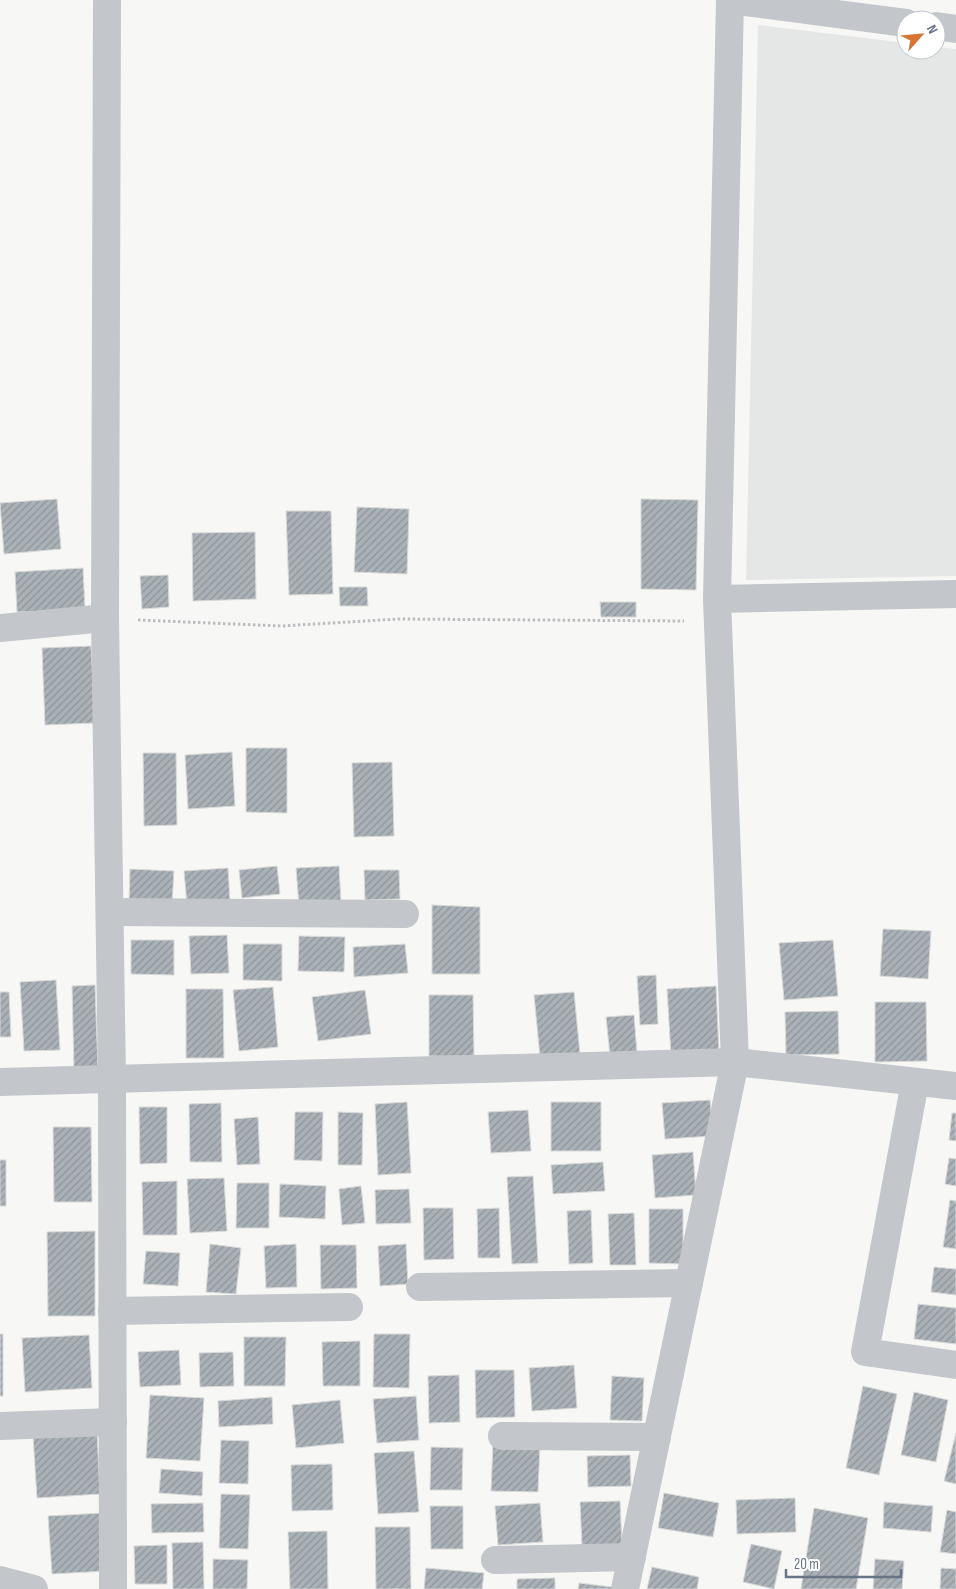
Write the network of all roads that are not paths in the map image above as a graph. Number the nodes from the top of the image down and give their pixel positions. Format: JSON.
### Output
{"nodes":[{"id":1,"x":106,"y":0,"type":"edge"},
{"id":2,"x":730,"y":0,"type":"edge"},
{"id":3,"x":896,"y":22,"type":"edge"},
{"id":4,"x":956,"y":594,"type":"edge"},
{"id":5,"x":717,"y":610,"type":"junction"},
{"id":6,"x":105,"y":618,"type":"junction"},
{"id":7,"x":0,"y":628,"type":"edge"},
{"id":8,"x":110,"y":912,"type":"junction"},
{"id":9,"x":405,"y":914,"type":"dead end"},
{"id":10,"x":735,"y":1062,"type":"junction"},
{"id":11,"x":112,"y":1080,"type":"junction"},
{"id":12,"x":0,"y":1082,"type":"edge"},
{"id":13,"x":915,"y":1082,"type":"junction"},
{"id":14,"x":956,"y":1086,"type":"edge"},
{"id":15,"x":689,"y":1283,"type":"junction"},
{"id":16,"x":420,"y":1286,"type":"dead end"},
{"id":17,"x":349,"y":1307,"type":"dead end"},
{"id":18,"x":112,"y":1311,"type":"junction"},
{"id":19,"x":956,"y":1365,"type":"edge"},
{"id":20,"x":113,"y":1422,"type":"junction"},
{"id":21,"x":0,"y":1426,"type":"edge"},
{"id":22,"x":502,"y":1436,"type":"dead end"},
{"id":23,"x":657,"y":1437,"type":"junction"},
{"id":24,"x":632,"y":1557,"type":"junction"},
{"id":25,"x":495,"y":1560,"type":"dead end"},
{"id":26,"x":0,"y":1580,"type":"edge"},
{"id":27,"x":34,"y":1589,"type":"edge"},
{"id":28,"x":113,"y":1589,"type":"edge"},
{"id":29,"x":625,"y":1589,"type":"edge"}],
"edges":[{"from":1,"to":6,"type":"street"},
{"from":2,"to":3,"type":"street"},
{"from":2,"to":5,"type":"street"},
{"from":4,"to":5,"type":"street"},
{"from":5,"to":10,"type":"street"},
{"from":6,"to":7,"type":"street"},
{"from":6,"to":8,"type":"street"},
{"from":8,"to":9,"type":"street"},
{"from":8,"to":11,"type":"street"},
{"from":10,"to":11,"type":"street"},
{"from":10,"to":13,"type":"street"},
{"from":10,"to":15,"type":"street"},
{"from":11,"to":12,"type":"street"},
{"from":11,"to":18,"type":"street"},
{"from":13,"to":14,"type":"street"},
{"from":13,"to":19,"type":"street"},
{"from":15,"to":16,"type":"street"},
{"from":15,"to":23,"type":"street"},
{"from":17,"to":18,"type":"street"},
{"from":18,"to":20,"type":"street"},
{"from":20,"to":21,"type":"street"},
{"from":20,"to":28,"type":"street"},
{"from":22,"to":23,"type":"street"},
{"from":23,"to":24,"type":"street"},
{"from":24,"to":25,"type":"street"},
{"from":24,"to":29,"type":"street"},
{"from":26,"to":27,"type":"street"}]}
